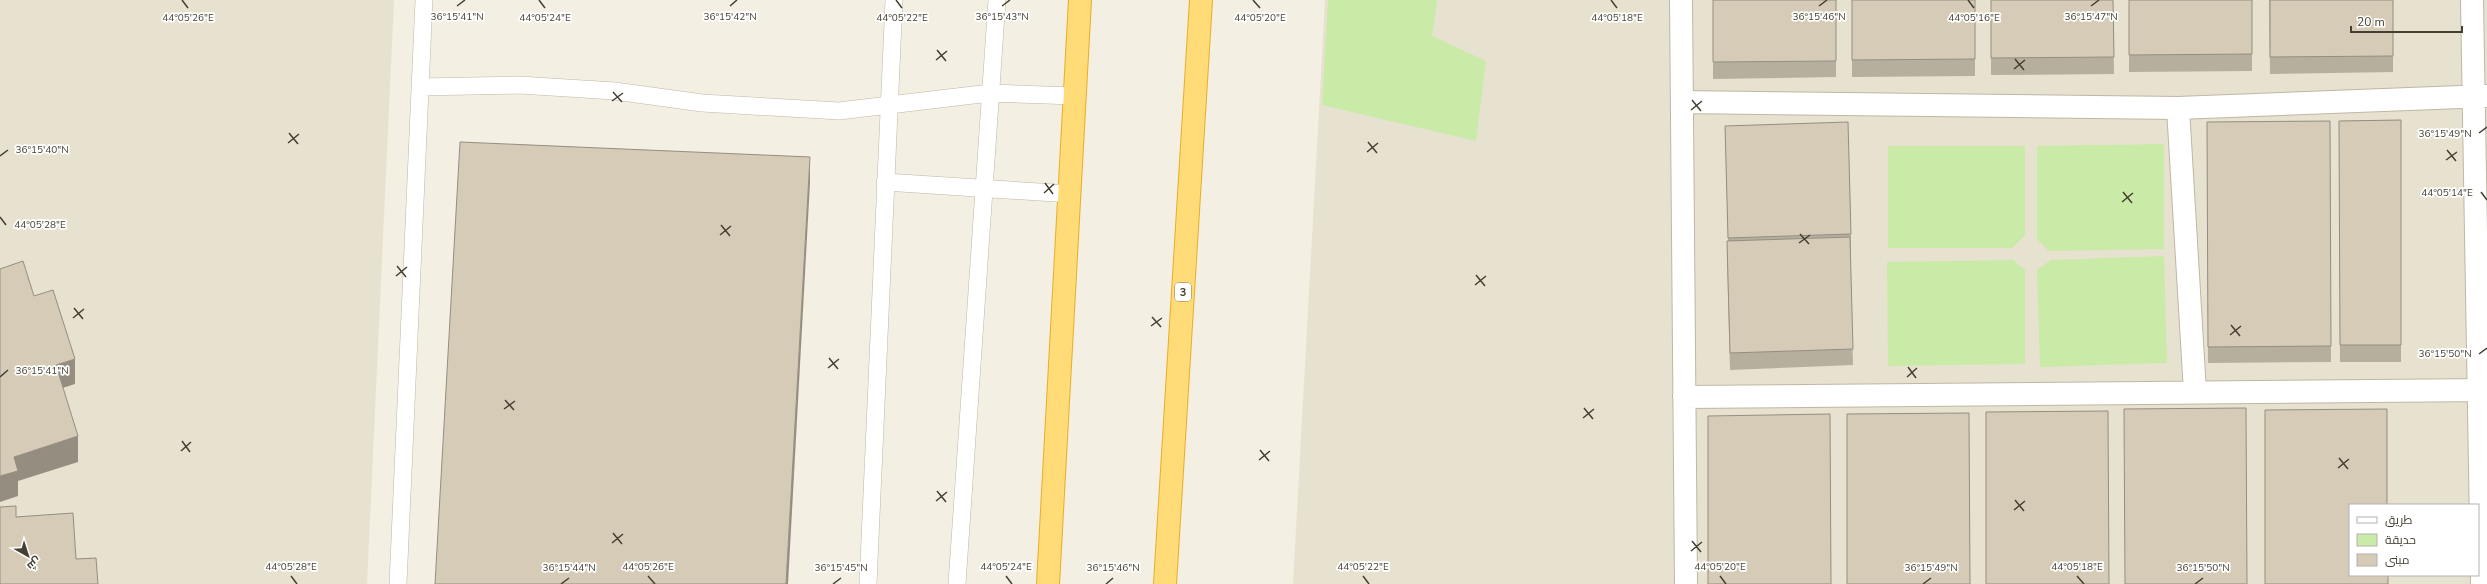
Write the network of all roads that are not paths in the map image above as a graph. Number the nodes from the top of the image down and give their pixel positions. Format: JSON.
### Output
{"nodes":[{"id":1,"x":424,"y":0,"type":"edge"},
{"id":2,"x":894,"y":0,"type":"edge"},
{"id":3,"x":997,"y":0,"type":"edge"},
{"id":4,"x":1080,"y":0,"type":"edge"},
{"id":5,"x":1201,"y":0,"type":"edge"},
{"id":6,"x":1681,"y":0,"type":"edge"},
{"id":7,"x":2472,"y":0,"type":"edge"},
{"id":8,"x":420,"y":87,"type":"junction"},
{"id":9,"x":990,"y":93,"type":"junction"},
{"id":10,"x":1075,"y":96,"type":"junction"},
{"id":11,"x":2480,"y":96,"type":"edge"},
{"id":12,"x":1682,"y":102,"type":"junction"},
{"id":13,"x":889,"y":105,"type":"junction"},
{"id":14,"x":2178,"y":108,"type":"junction"},
{"id":15,"x":885,"y":182,"type":"junction"},
{"id":16,"x":984,"y":189,"type":"junction"},
{"id":17,"x":1070,"y":194,"type":"junction"},
{"id":18,"x":2483,"y":390,"type":"edge"},
{"id":19,"x":2196,"y":392,"type":"junction"},
{"id":20,"x":1684,"y":397,"type":"junction"},
{"id":21,"x":398,"y":584,"type":"edge"},
{"id":22,"x":868,"y":584,"type":"edge"},
{"id":23,"x":957,"y":584,"type":"edge"},
{"id":24,"x":1048,"y":584,"type":"edge"},
{"id":25,"x":1164,"y":584,"type":"edge"},
{"id":26,"x":1686,"y":584,"type":"edge"},
{"id":27,"x":2482,"y":584,"type":"edge"}],
"edges":[{"from":1,"to":8,"type":"lane"},
{"from":2,"to":13,"type":"lane"},
{"from":3,"to":9,"type":"lane"},
{"from":4,"to":10,"type":"highway"},
{"from":5,"to":25,"type":"highway","number":"3"},
{"from":6,"to":12,"type":"street"},
{"from":7,"to":11,"type":"street"},
{"from":8,"to":13,"type":"lane"},
{"from":8,"to":21,"type":"lane"},
{"from":9,"to":10,"type":"lane"},
{"from":9,"to":13,"type":"lane"},
{"from":9,"to":16,"type":"lane"},
{"from":10,"to":17,"type":"highway"},
{"from":11,"to":14,"type":"street"},
{"from":11,"to":18,"type":"street"},
{"from":12,"to":14,"type":"street"},
{"from":12,"to":20,"type":"street"},
{"from":13,"to":15,"type":"lane"},
{"from":14,"to":19,"type":"street"},
{"from":15,"to":16,"type":"lane"},
{"from":15,"to":22,"type":"lane"},
{"from":16,"to":17,"type":"lane"},
{"from":16,"to":23,"type":"lane"},
{"from":17,"to":24,"type":"highway"},
{"from":18,"to":19,"type":"street"},
{"from":18,"to":27,"type":"street"},
{"from":19,"to":20,"type":"street"},
{"from":20,"to":26,"type":"street"}]}
